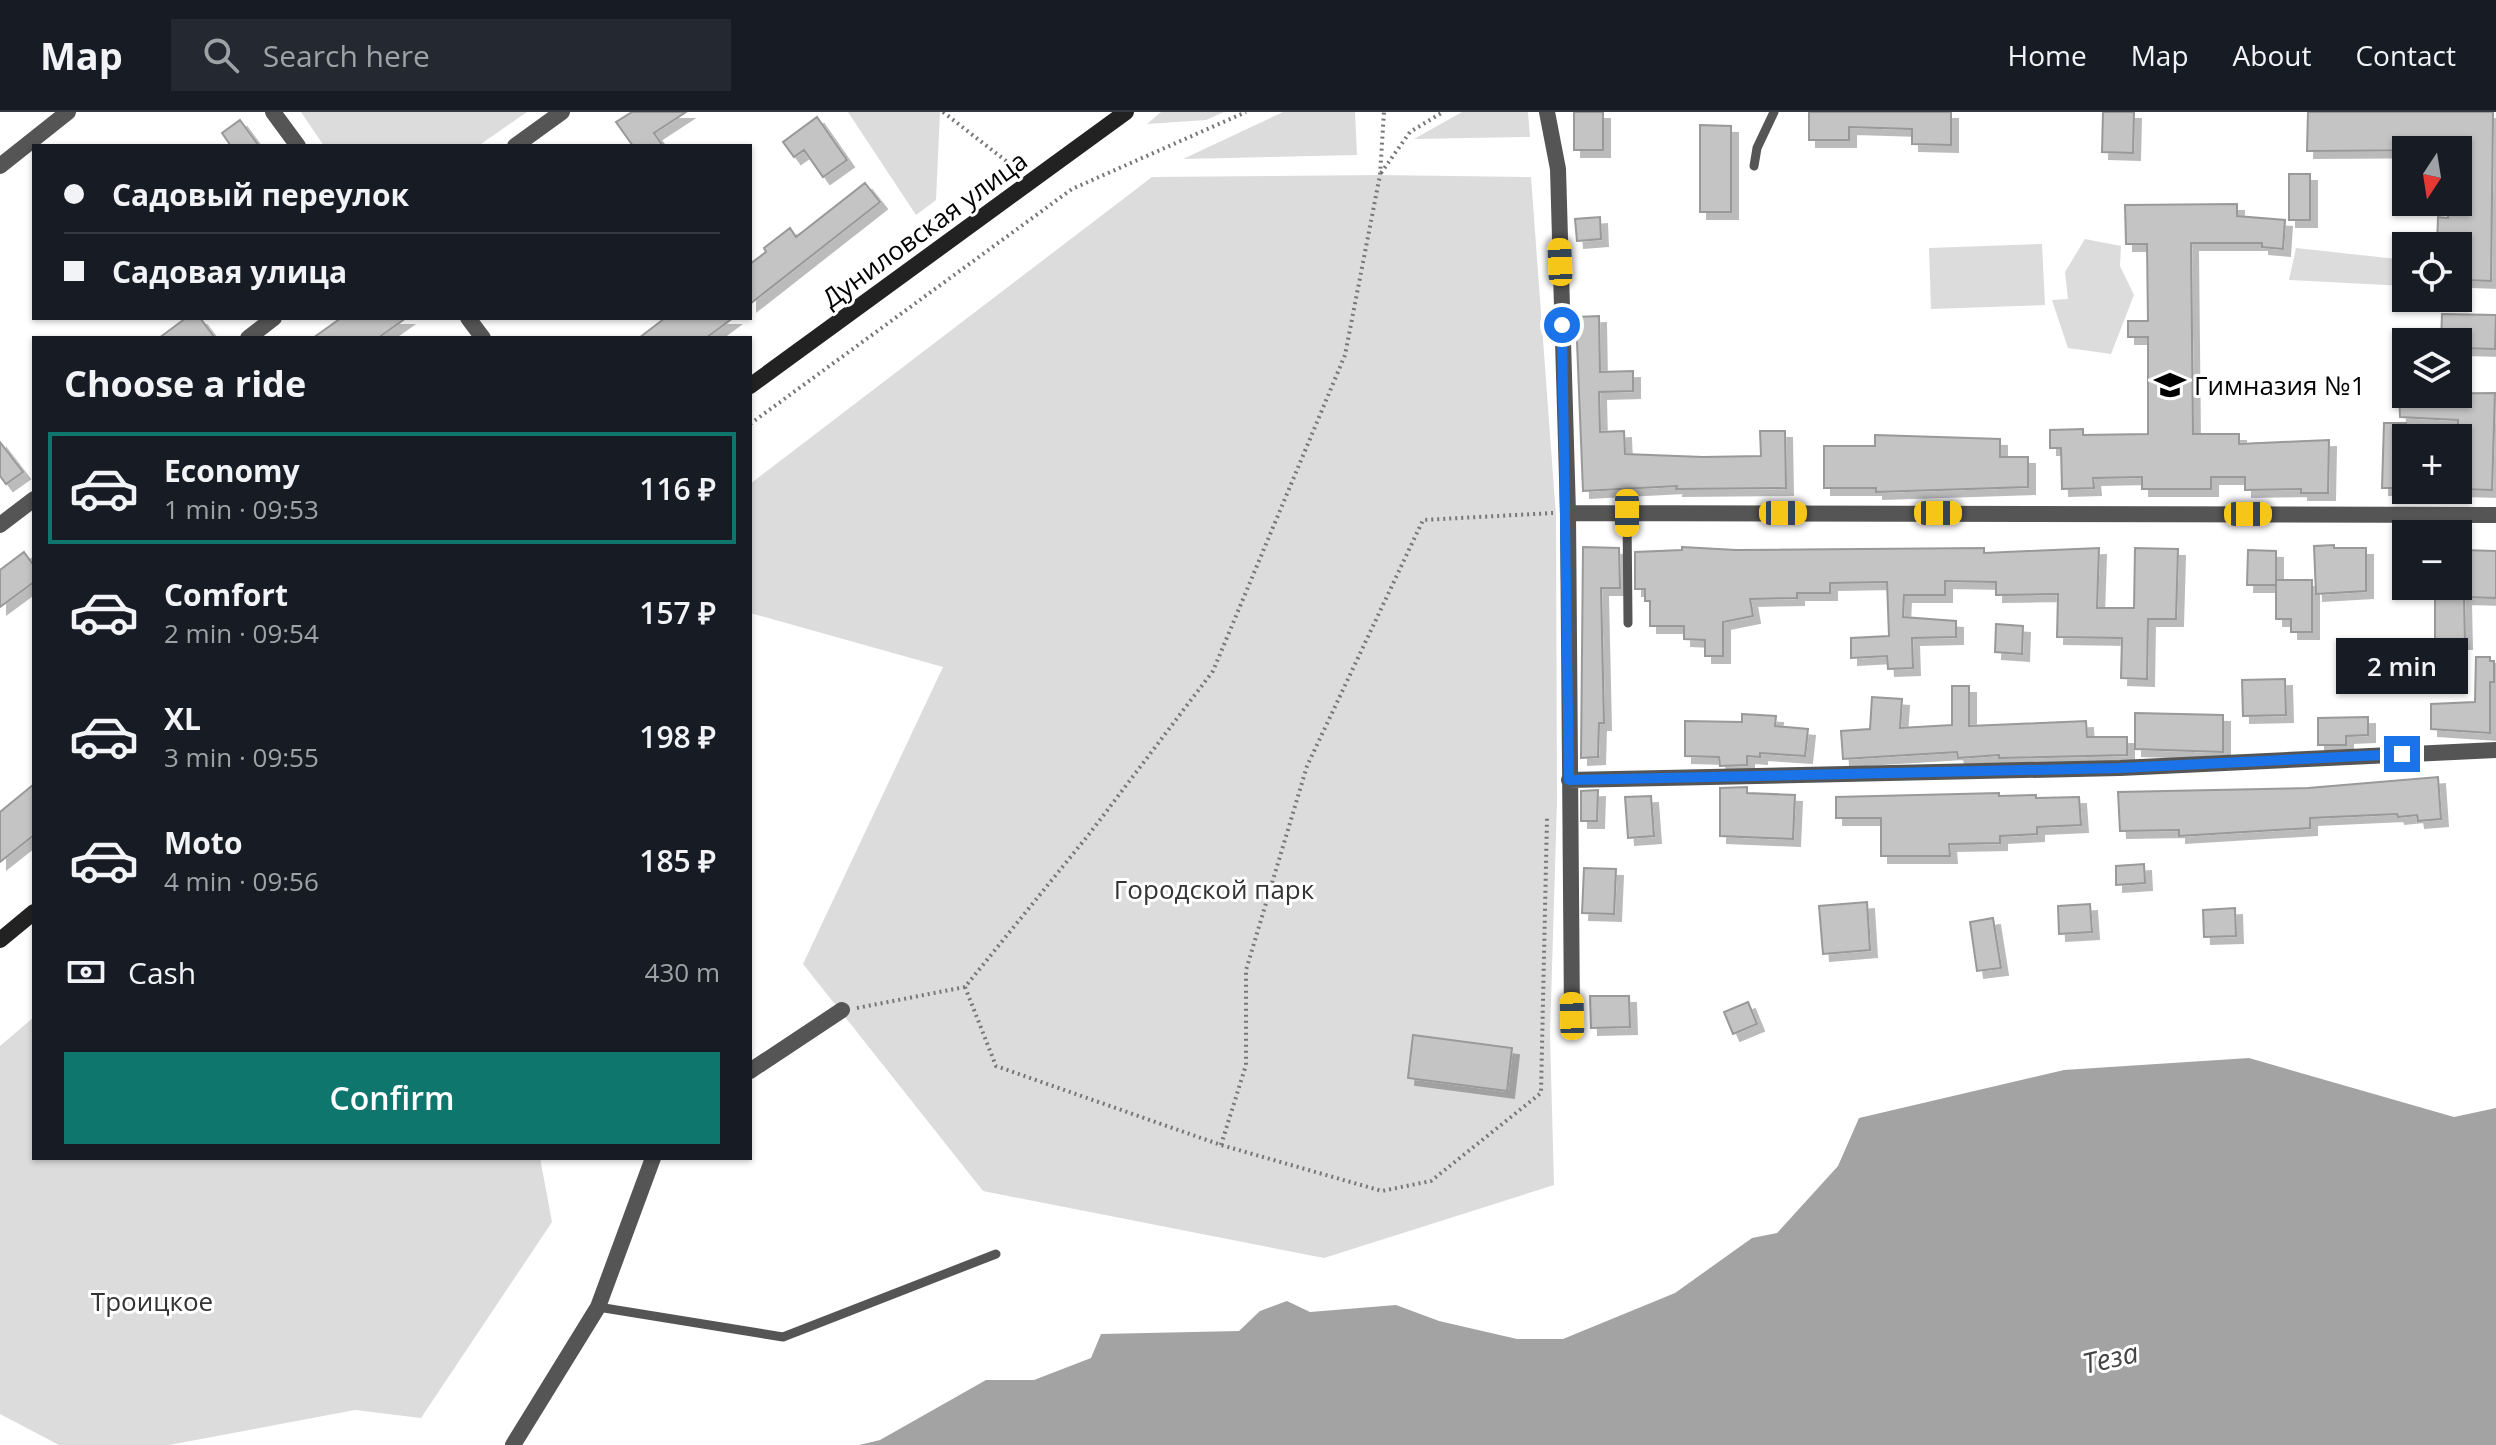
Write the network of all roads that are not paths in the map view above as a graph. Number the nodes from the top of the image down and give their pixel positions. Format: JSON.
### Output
{"nodes":[{"id":1,"x":68,"y":112,"type":"edge"},
{"id":2,"x":273,"y":112,"type":"edge"},
{"id":3,"x":562,"y":112,"type":"edge"},
{"id":4,"x":1126,"y":112,"type":"edge"},
{"id":5,"x":1547,"y":112,"type":"edge"},
{"id":6,"x":1774,"y":112,"type":"edge"},
{"id":7,"x":297,"y":144,"type":"edge"},
{"id":8,"x":518,"y":144,"type":"edge"},
{"id":9,"x":0,"y":166,"type":"edge"},
{"id":10,"x":1754,"y":166,"type":"dead end"},
{"id":11,"x":271,"y":320,"type":"edge"},
{"id":12,"x":251,"y":336,"type":"edge"},
{"id":13,"x":752,"y":385,"type":"edge"},
{"id":14,"x":32,"y":501,"type":"edge"},
{"id":15,"x":1568,"y":513,"type":"junction"},
{"id":16,"x":1627,"y":513,"type":"junction"},
{"id":17,"x":2496,"y":515,"type":"edge"},
{"id":18,"x":0,"y":525,"type":"edge"},
{"id":19,"x":1628,"y":623,"type":"dead end"},
{"id":20,"x":2496,"y":750,"type":"edge"},
{"id":21,"x":1569,"y":780,"type":"junction"},
{"id":22,"x":32,"y":914,"type":"edge"},
{"id":23,"x":0,"y":940,"type":"edge"},
{"id":24,"x":842,"y":1010,"type":"road end"},
{"id":25,"x":1572,"y":1016,"type":"dead end"},
{"id":26,"x":752,"y":1070,"type":"edge"},
{"id":27,"x":652,"y":1160,"type":"edge"},
{"id":28,"x":996,"y":1254,"type":"dead end"},
{"id":29,"x":598,"y":1307,"type":"junction"},
{"id":30,"x":513,"y":1445,"type":"edge"}],
"edges":[{"from":1,"to":9,"type":"street"},
{"from":2,"to":7,"type":"street"},
{"from":3,"to":8,"type":"street"},
{"from":4,"to":13,"type":"main road","name":"Дуниловская улица"},
{"from":5,"to":15,"type":"street"},
{"from":6,"to":10,"type":"lane"},
{"from":11,"to":12,"type":"street"},
{"from":14,"to":18,"type":"street"},
{"from":15,"to":16,"type":"street"},
{"from":15,"to":21,"type":"street"},
{"from":16,"to":17,"type":"street"},
{"from":16,"to":19,"type":"lane"},
{"from":20,"to":21,"type":"street"},
{"from":21,"to":25,"type":"street"},
{"from":22,"to":23,"type":"main road"},
{"from":24,"to":26,"type":"street"},
{"from":27,"to":29,"type":"street"},
{"from":28,"to":29,"type":"lane"},
{"from":29,"to":30,"type":"street"}]}
